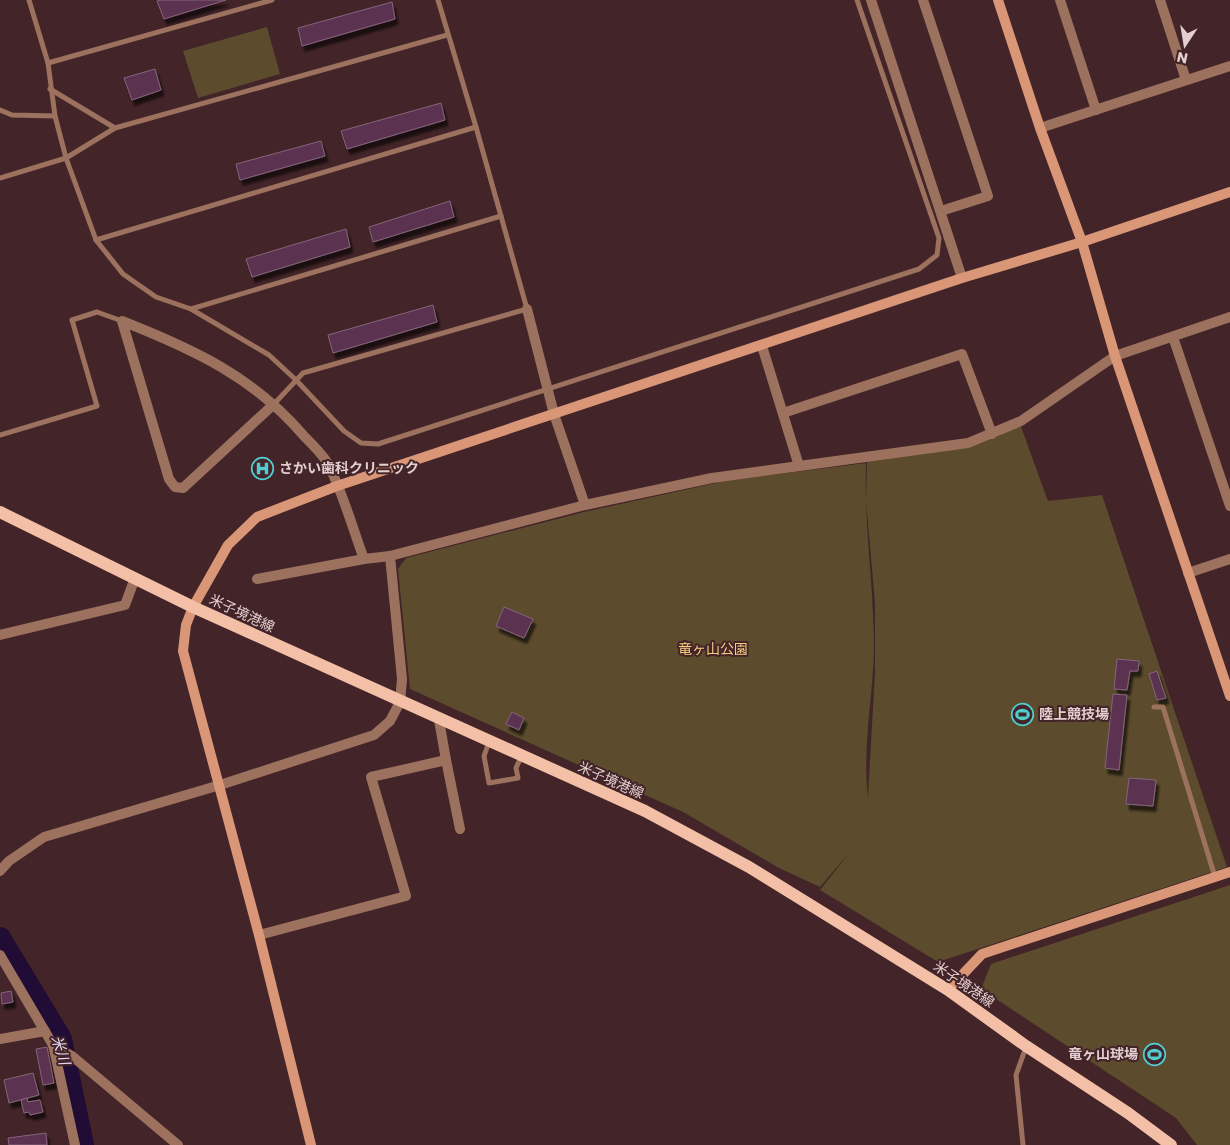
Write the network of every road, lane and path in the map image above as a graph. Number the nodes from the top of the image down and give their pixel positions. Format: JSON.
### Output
{"nodes":[{"id":1,"x":29,"y":0,"type":"edge"},
{"id":2,"x":272,"y":0,"type":"edge"},
{"id":3,"x":438,"y":0,"type":"edge"},
{"id":4,"x":858,"y":0,"type":"edge"},
{"id":5,"x":871,"y":0,"type":"edge"},
{"id":6,"x":923,"y":0,"type":"edge"},
{"id":7,"x":998,"y":0,"type":"edge"},
{"id":8,"x":1060,"y":0,"type":"edge"},
{"id":9,"x":1160,"y":0,"type":"edge"},
{"id":10,"x":447,"y":36,"type":"junction"},
{"id":11,"x":48,"y":63,"type":"junction"},
{"id":12,"x":1230,"y":66,"type":"edge"},
{"id":13,"x":1186,"y":80,"type":"junction"},
{"id":14,"x":50,"y":89,"type":"junction"},
{"id":15,"x":0,"y":110,"type":"edge"},
{"id":16,"x":1096,"y":110,"type":"junction"},
{"id":17,"x":55,"y":116,"type":"junction"},
{"id":18,"x":476,"y":127,"type":"junction"},
{"id":19,"x":114,"y":128,"type":"junction"},
{"id":20,"x":1040,"y":128,"type":"junction"},
{"id":21,"x":66,"y":158,"type":"junction"},
{"id":22,"x":0,"y":178,"type":"edge"},
{"id":23,"x":1230,"y":192,"type":"edge"},
{"id":24,"x":941,"y":211,"type":"junction"},
{"id":25,"x":500,"y":216,"type":"junction"},
{"id":26,"x":96,"y":240,"type":"junction"},
{"id":27,"x":1082,"y":242,"type":"junction"},
{"id":28,"x":962,"y":278,"type":"junction"},
{"id":29,"x":527,"y":308,"type":"junction"},
{"id":30,"x":191,"y":309,"type":"junction"},
{"id":31,"x":1230,"y":318,"type":"edge"},
{"id":32,"x":122,"y":321,"type":"junction"},
{"id":33,"x":1172,"y":337,"type":"junction"},
{"id":34,"x":762,"y":346,"type":"junction"},
{"id":35,"x":1115,"y":356,"type":"junction"},
{"id":36,"x":296,"y":380,"type":"junction"},
{"id":37,"x":548,"y":389,"type":"junction"},
{"id":38,"x":274,"y":404,"type":"junction"},
{"id":39,"x":783,"y":413,"type":"junction"},
{"id":40,"x":554,"y":414,"type":"junction"},
{"id":41,"x":992,"y":434,"type":"junction"},
{"id":42,"x":0,"y":435,"type":"edge"},
{"id":43,"x":799,"y":466,"type":"junction"},
{"id":44,"x":338,"y":486,"type":"junction"},
{"id":45,"x":585,"y":505,"type":"junction"},
{"id":46,"x":1230,"y":506,"type":"edge"},
{"id":47,"x":0,"y":512,"type":"edge"},
{"id":48,"x":390,"y":556,"type":"junction"},
{"id":49,"x":364,"y":559,"type":"junction"},
{"id":50,"x":1230,"y":559,"type":"edge"},
{"id":51,"x":1188,"y":573,"type":"junction"},
{"id":52,"x":135,"y":578,"type":"junction"},
{"id":53,"x":257,"y":579,"type":"dead end"},
{"id":54,"x":193,"y":607,"type":"junction"},
{"id":55,"x":0,"y":636,"type":"edge"},
{"id":56,"x":1230,"y":696,"type":"edge"},
{"id":57,"x":400,"y":702,"type":"junction"},
{"id":58,"x":1154,"y":707,"type":"dead end"},
{"id":59,"x":439,"y":720,"type":"junction"},
{"id":60,"x":489,"y":742,"type":"junction"},
{"id":61,"x":522,"y":756,"type":"junction"},
{"id":62,"x":446,"y":760,"type":"junction"},
{"id":63,"x":220,"y":785,"type":"junction"},
{"id":64,"x":460,"y":829,"type":"dead end"},
{"id":65,"x":0,"y":871,"type":"edge"},
{"id":66,"x":1230,"y":872,"type":"edge"},
{"id":67,"x":1216,"y":877,"type":"junction"},
{"id":68,"x":259,"y":936,"type":"junction"},
{"id":69,"x":0,"y":954,"type":"edge"},
{"id":70,"x":948,"y":990,"type":"junction"},
{"id":71,"x":45,"y":1031,"type":"junction"},
{"id":72,"x":0,"y":1039,"type":"edge"},
{"id":73,"x":53,"y":1045,"type":"junction"},
{"id":74,"x":1026,"y":1046,"type":"junction"},
{"id":75,"x":75,"y":1145,"type":"edge"},
{"id":76,"x":178,"y":1145,"type":"edge"},
{"id":77,"x":311,"y":1145,"type":"edge"},
{"id":78,"x":1023,"y":1145,"type":"edge"},
{"id":79,"x":1171,"y":1145,"type":"edge"}],
"edges":[{"from":1,"to":11,"type":"lane"},
{"from":2,"to":11,"type":"lane"},
{"from":3,"to":10,"type":"lane"},
{"from":4,"to":37,"type":"lane"},
{"from":5,"to":24,"type":"street"},
{"from":6,"to":24,"type":"street"},
{"from":7,"to":20,"type":"street"},
{"from":8,"to":16,"type":"street"},
{"from":9,"to":13,"type":"street"},
{"from":10,"to":18,"type":"lane"},
{"from":10,"to":19,"type":"lane"},
{"from":11,"to":14,"type":"lane"},
{"from":12,"to":13,"type":"street"},
{"from":13,"to":16,"type":"street"},
{"from":14,"to":17,"type":"lane"},
{"from":14,"to":19,"type":"lane"},
{"from":15,"to":17,"type":"lane"},
{"from":16,"to":20,"type":"street"},
{"from":17,"to":21,"type":"lane"},
{"from":18,"to":25,"type":"lane"},
{"from":18,"to":26,"type":"lane"},
{"from":19,"to":21,"type":"lane"},
{"from":20,"to":27,"type":"street"},
{"from":21,"to":22,"type":"lane"},
{"from":21,"to":26,"type":"lane"},
{"from":23,"to":27,"type":"street"},
{"from":24,"to":28,"type":"street"},
{"from":25,"to":29,"type":"lane"},
{"from":25,"to":30,"type":"lane"},
{"from":26,"to":30,"type":"lane"},
{"from":27,"to":28,"type":"street"},
{"from":27,"to":35,"type":"street"},
{"from":28,"to":34,"type":"street"},
{"from":29,"to":36,"type":"lane"},
{"from":29,"to":37,"type":"street"},
{"from":30,"to":36,"type":"lane"},
{"from":31,"to":33,"type":"street"},
{"from":32,"to":38,"type":"street"},
{"from":32,"to":38,"type":"street"},
{"from":32,"to":42,"type":"lane"},
{"from":33,"to":35,"type":"street"},
{"from":33,"to":46,"type":"street"},
{"from":34,"to":39,"type":"street"},
{"from":34,"to":40,"type":"street"},
{"from":35,"to":41,"type":"street"},
{"from":35,"to":51,"type":"street"},
{"from":36,"to":37,"type":"lane"},
{"from":36,"to":38,"type":"lane"},
{"from":37,"to":40,"type":"street"},
{"from":38,"to":44,"type":"street"},
{"from":39,"to":41,"type":"street"},
{"from":39,"to":43,"type":"street"},
{"from":40,"to":44,"type":"street"},
{"from":40,"to":45,"type":"street"},
{"from":41,"to":43,"type":"street"},
{"from":43,"to":45,"type":"street"},
{"from":44,"to":49,"type":"street"},
{"from":44,"to":54,"type":"street"},
{"from":45,"to":48,"type":"street"},
{"from":47,"to":52,"type":"main road","name":"米子境港線"},
{"from":48,"to":49,"type":"street"},
{"from":48,"to":57,"type":"street"},
{"from":49,"to":53,"type":"street"},
{"from":50,"to":51,"type":"street"},
{"from":51,"to":56,"type":"street"},
{"from":52,"to":54,"type":"main road","name":"米子境港線"},
{"from":52,"to":55,"type":"street"},
{"from":54,"to":57,"type":"main road","name":"米子境港線"},
{"from":54,"to":63,"type":"street"},
{"from":57,"to":59,"type":"main road","name":"米子境港線"},
{"from":57,"to":63,"type":"street"},
{"from":58,"to":67,"type":"lane"},
{"from":59,"to":60,"type":"main road","name":"米子境港線"},
{"from":59,"to":62,"type":"street"},
{"from":60,"to":61,"type":"main road","name":"米子境港線"},
{"from":60,"to":61,"type":"lane"},
{"from":61,"to":70,"type":"main road","name":"米子境港線"},
{"from":62,"to":64,"type":"street"},
{"from":62,"to":68,"type":"street"},
{"from":63,"to":65,"type":"street"},
{"from":63,"to":68,"type":"street"},
{"from":66,"to":67,"type":"street"},
{"from":67,"to":70,"type":"street"},
{"from":68,"to":77,"type":"street"},
{"from":69,"to":71,"type":"street"},
{"from":70,"to":74,"type":"main road","name":"米子境港線"},
{"from":71,"to":72,"type":"street"},
{"from":71,"to":73,"type":"street"},
{"from":73,"to":75,"type":"street"},
{"from":73,"to":76,"type":"street"},
{"from":74,"to":78,"type":"lane"},
{"from":74,"to":79,"type":"main road","name":"米子境港線"}]}
